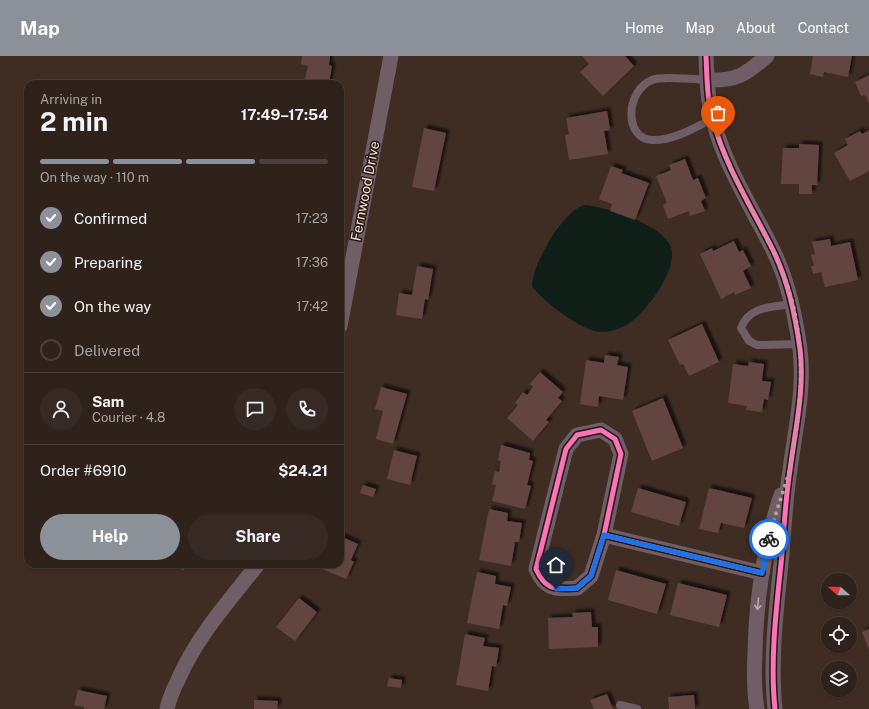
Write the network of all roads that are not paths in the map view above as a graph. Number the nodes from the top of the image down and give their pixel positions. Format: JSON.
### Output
{"nodes":[{"id":1,"x":391,"y":56,"type":"edge"},
{"id":2,"x":706,"y":56,"type":"edge"},
{"id":3,"x":767,"y":56,"type":"edge"},
{"id":4,"x":707,"y":80,"type":"junction"},
{"id":5,"x":712,"y":119,"type":"junction"},
{"id":6,"x":792,"y":304,"type":"junction"},
{"id":7,"x":344,"y":305,"type":"edge"},
{"id":8,"x":799,"y":344,"type":"junction"},
{"id":9,"x":790,"y":471,"type":"junction"},
{"id":10,"x":604,"y":535,"type":"junction"},
{"id":11,"x":255,"y":568,"type":"edge"},
{"id":12,"x":762,"y":573,"type":"junction"},
{"id":13,"x":620,"y":705,"type":"dead end"},
{"id":14,"x":167,"y":709,"type":"edge"},
{"id":15,"x":637,"y":709,"type":"edge"},
{"id":16,"x":757,"y":709,"type":"edge"},
{"id":17,"x":775,"y":709,"type":"edge"}],
"edges":[{"from":1,"to":7,"type":"street","name":"Fernwood Drive"},
{"from":2,"to":4,"type":"street"},
{"from":3,"to":4,"type":"street"},
{"from":4,"to":5,"type":"street"},
{"from":4,"to":5,"type":"lane"},
{"from":5,"to":6,"type":"street"},
{"from":6,"to":8,"type":"street"},
{"from":6,"to":8,"type":"lane"},
{"from":8,"to":9,"type":"street"},
{"from":9,"to":12,"type":"street"},
{"from":9,"to":17,"type":"street"},
{"from":10,"to":10,"type":"street"},
{"from":10,"to":12,"type":"street"},
{"from":11,"to":14,"type":"street"},
{"from":12,"to":16,"type":"street","one_way":true},
{"from":13,"to":15,"type":"lane"}]}
